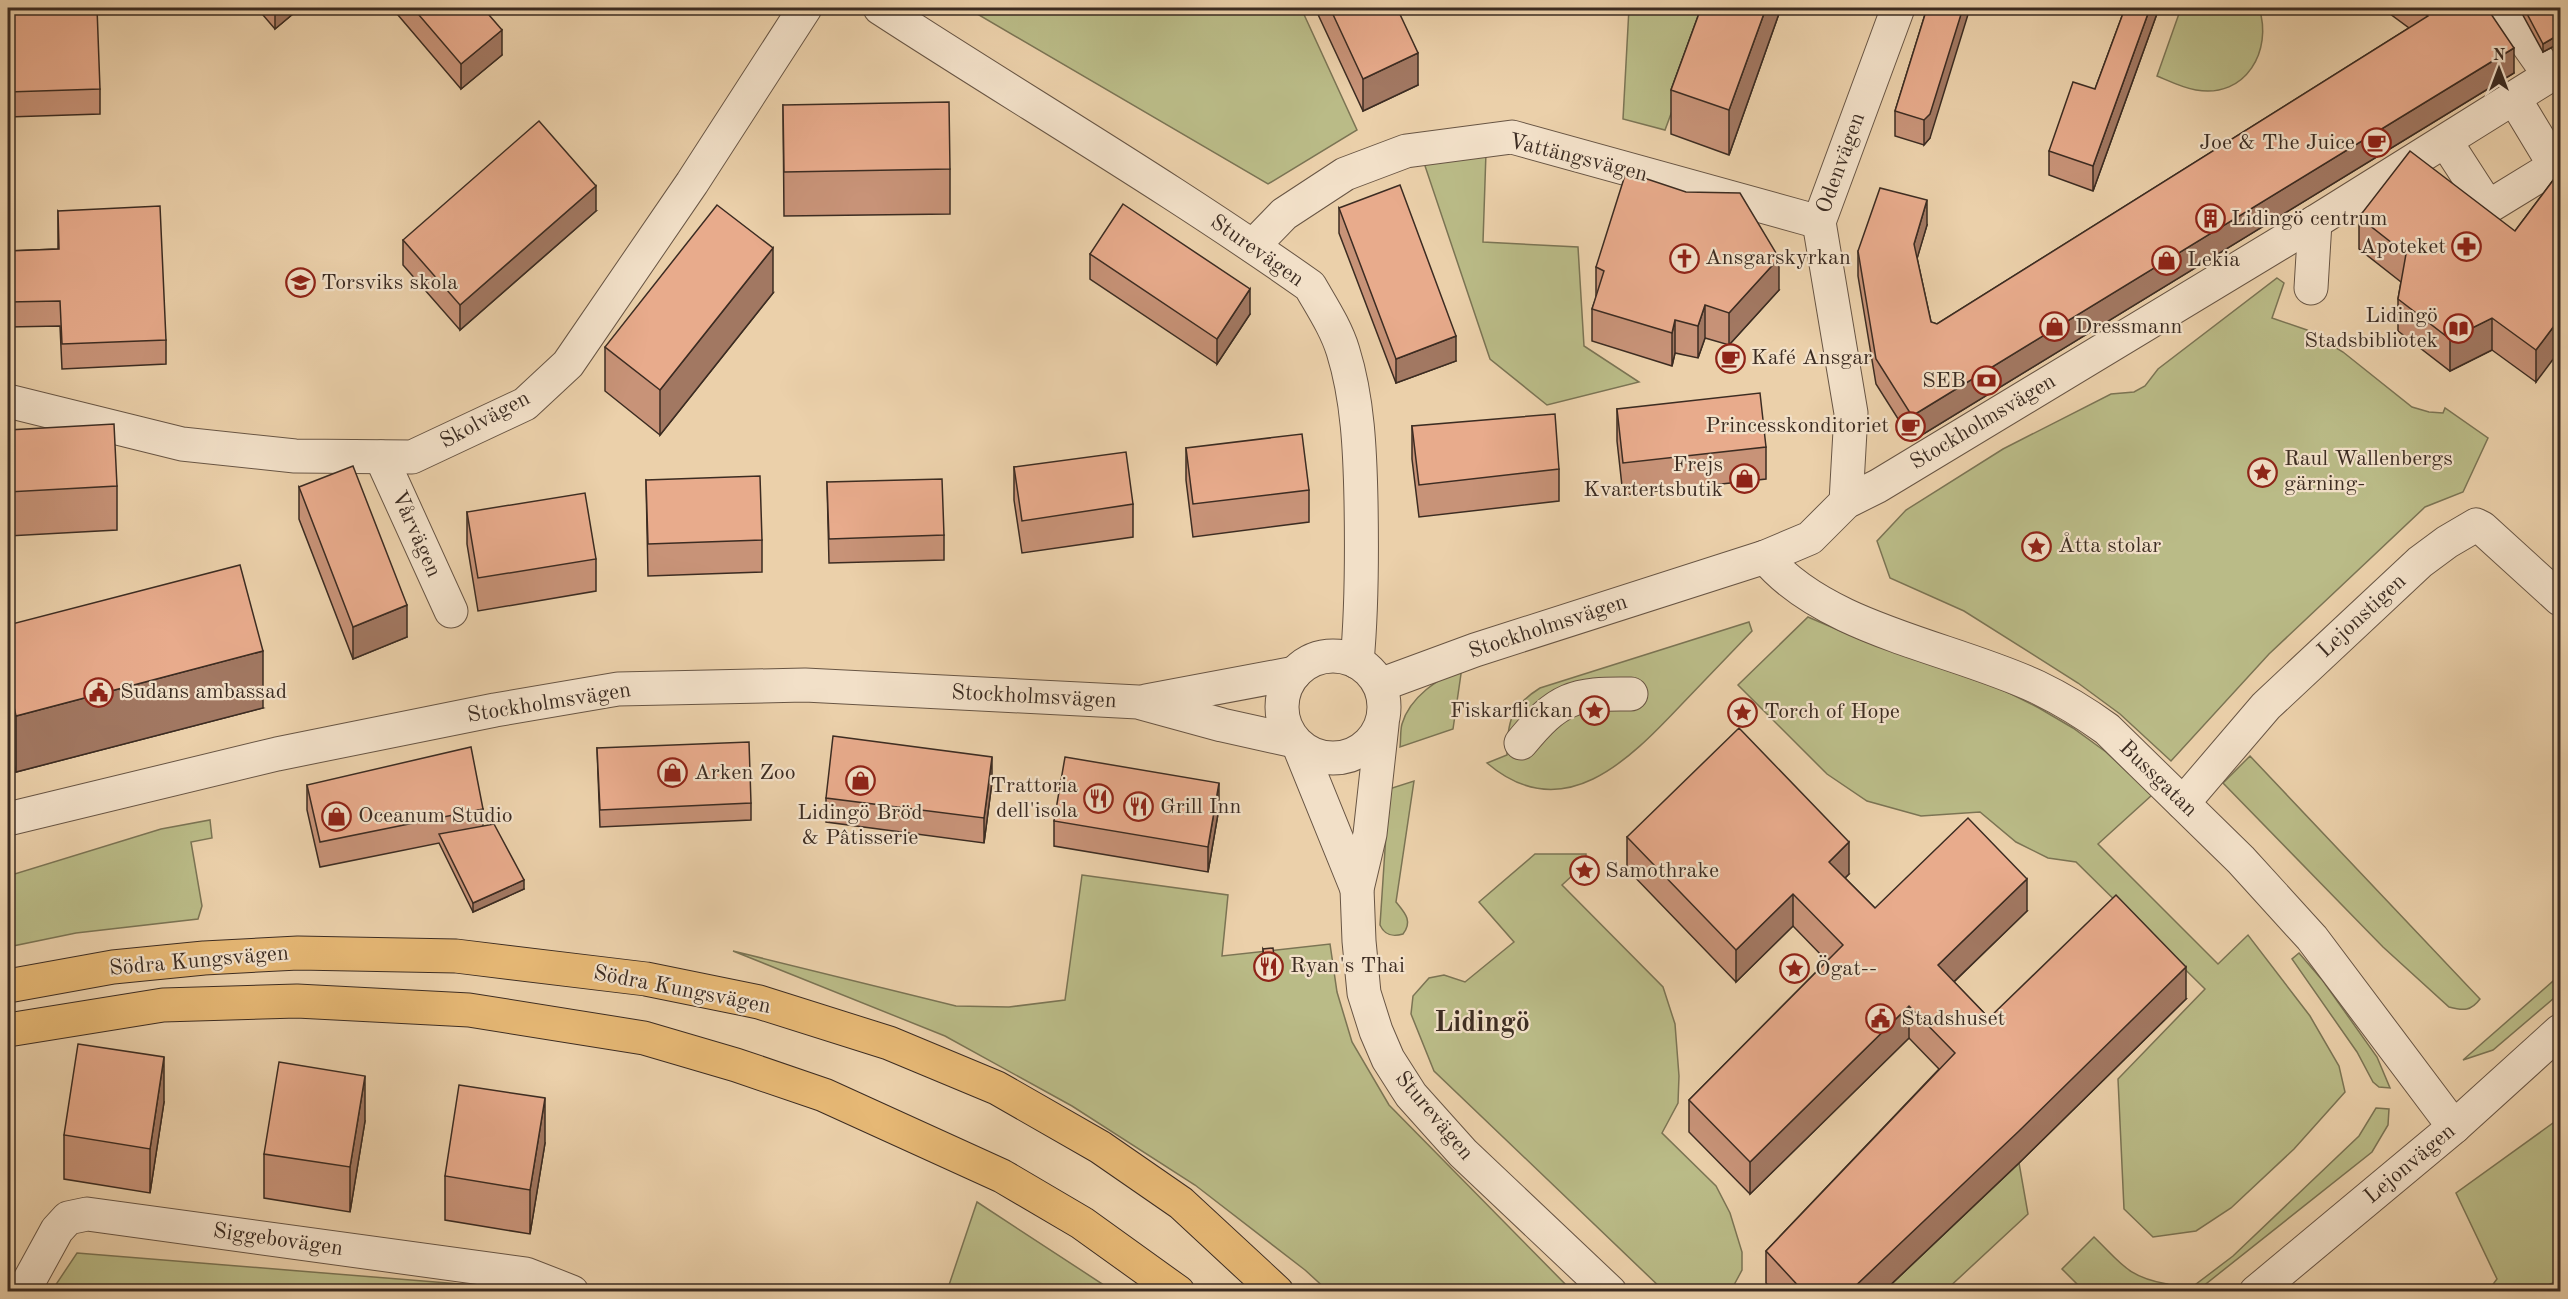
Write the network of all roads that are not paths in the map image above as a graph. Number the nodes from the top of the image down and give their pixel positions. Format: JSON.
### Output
{"nodes":[{"id":1,"x":805,"y":8,"type":"edge"},
{"id":2,"x":880,"y":8,"type":"edge"},
{"id":3,"x":1898,"y":8,"type":"edge"},
{"id":4,"x":2502,"y":8,"type":"edge"},
{"id":5,"x":2555,"y":73,"type":"edge"},
{"id":6,"x":2514,"y":98,"type":"junction"},
{"id":7,"x":2446,"y":142,"type":"junction"},
{"id":8,"x":1819,"y":222,"type":"junction"},
{"id":9,"x":2314,"y":222,"type":"junction"},
{"id":10,"x":1253,"y":246,"type":"junction"},
{"id":11,"x":2311,"y":288,"type":"dead end"},
{"id":12,"x":8,"y":400,"type":"edge"},
{"id":13,"x":381,"y":457,"type":"junction"},
{"id":14,"x":1846,"y":502,"type":"junction"},
{"id":15,"x":1765,"y":557,"type":"junction"},
{"id":16,"x":2560,"y":599,"type":"edge"},
{"id":17,"x":451,"y":611,"type":"dead end"},
{"id":18,"x":1294,"y":673,"type":"junction"},
{"id":19,"x":1369,"y":674,"type":"junction"},
{"id":20,"x":1630,"y":694,"type":"dead end"},
{"id":21,"x":1138,"y":702,"type":"junction"},
{"id":22,"x":1382,"y":725,"type":"junction"},
{"id":23,"x":1521,"y":743,"type":"dead end"},
{"id":24,"x":1296,"y":744,"type":"junction"},
{"id":25,"x":2183,"y":803,"type":"junction"},
{"id":26,"x":8,"y":819,"type":"edge"},
{"id":27,"x":1358,"y":889,"type":"junction"},
{"id":28,"x":8,"y":986,"type":"edge"},
{"id":29,"x":8,"y":1030,"type":"edge"},
{"id":30,"x":2560,"y":1031,"type":"edge"},
{"id":31,"x":2454,"y":1127,"type":"junction"},
{"id":32,"x":23,"y":1292,"type":"edge"},
{"id":33,"x":572,"y":1292,"type":"edge"},
{"id":34,"x":1178,"y":1292,"type":"edge"},
{"id":35,"x":1277,"y":1292,"type":"edge"},
{"id":36,"x":1610,"y":1292,"type":"edge"},
{"id":37,"x":2256,"y":1292,"type":"edge"}],
"edges":[{"from":1,"to":13,"type":"street","name":"Skolvägen"},
{"from":2,"to":10,"type":"street","name":"Sturevägen"},
{"from":3,"to":8,"type":"street","name":"Odenvägen"},
{"from":4,"to":5,"type":"street","name":"Stockholmsvägen"},
{"from":5,"to":6,"type":"street","name":"Stockholmsvägen"},
{"from":6,"to":7,"type":"street","name":"Stockholmsvägen"},
{"from":6,"to":7,"type":"street"},
{"from":7,"to":9,"type":"street","name":"Stockholmsvägen"},
{"from":8,"to":10,"type":"street","name":"Vattängsvägen"},
{"from":8,"to":14,"type":"street","name":"Odenvägen"},
{"from":9,"to":11,"type":"street"},
{"from":9,"to":14,"type":"street","name":"Stockholmsvägen"},
{"from":10,"to":19,"type":"street","name":"Sturevägen"},
{"from":12,"to":13,"type":"street","name":"Skolvägen"},
{"from":13,"to":17,"type":"street","name":"Vårvägen"},
{"from":14,"to":15,"type":"street","name":"Stockholmsvägen"},
{"from":15,"to":19,"type":"street","name":"Stockholmsvägen"},
{"from":15,"to":25,"type":"street","name":"Bussgatan"},
{"from":16,"to":25,"type":"street","name":"Lejonstigen"},
{"from":18,"to":19,"type":"street","name":"Stockholmsvägen"},
{"from":18,"to":21,"type":"street","name":"Stockholmsvägen"},
{"from":18,"to":24,"type":"street"},
{"from":19,"to":22,"type":"street"},
{"from":20,"to":23,"type":"street"},
{"from":21,"to":24,"type":"street","name":"Stockholmsvägen"},
{"from":21,"to":26,"type":"street","name":"Stockholmsvägen"},
{"from":22,"to":24,"type":"street","name":"Stockholmsvägen"},
{"from":22,"to":27,"type":"street","name":"Sturevägen"},
{"from":24,"to":27,"type":"street","name":"Sturevägen"},
{"from":25,"to":31,"type":"street","name":"Bussgatan"},
{"from":27,"to":36,"type":"street","name":"Sturevägen"},
{"from":28,"to":35,"type":"main road","name":"Södra Kungsvägen"},
{"from":29,"to":34,"type":"main road","name":"Södra Kungsvägen"},
{"from":30,"to":31,"type":"street","name":"Lejonvägen"},
{"from":31,"to":37,"type":"street","name":"Lejonvägen"},
{"from":32,"to":33,"type":"street","name":"Siggebovägen"}]}
